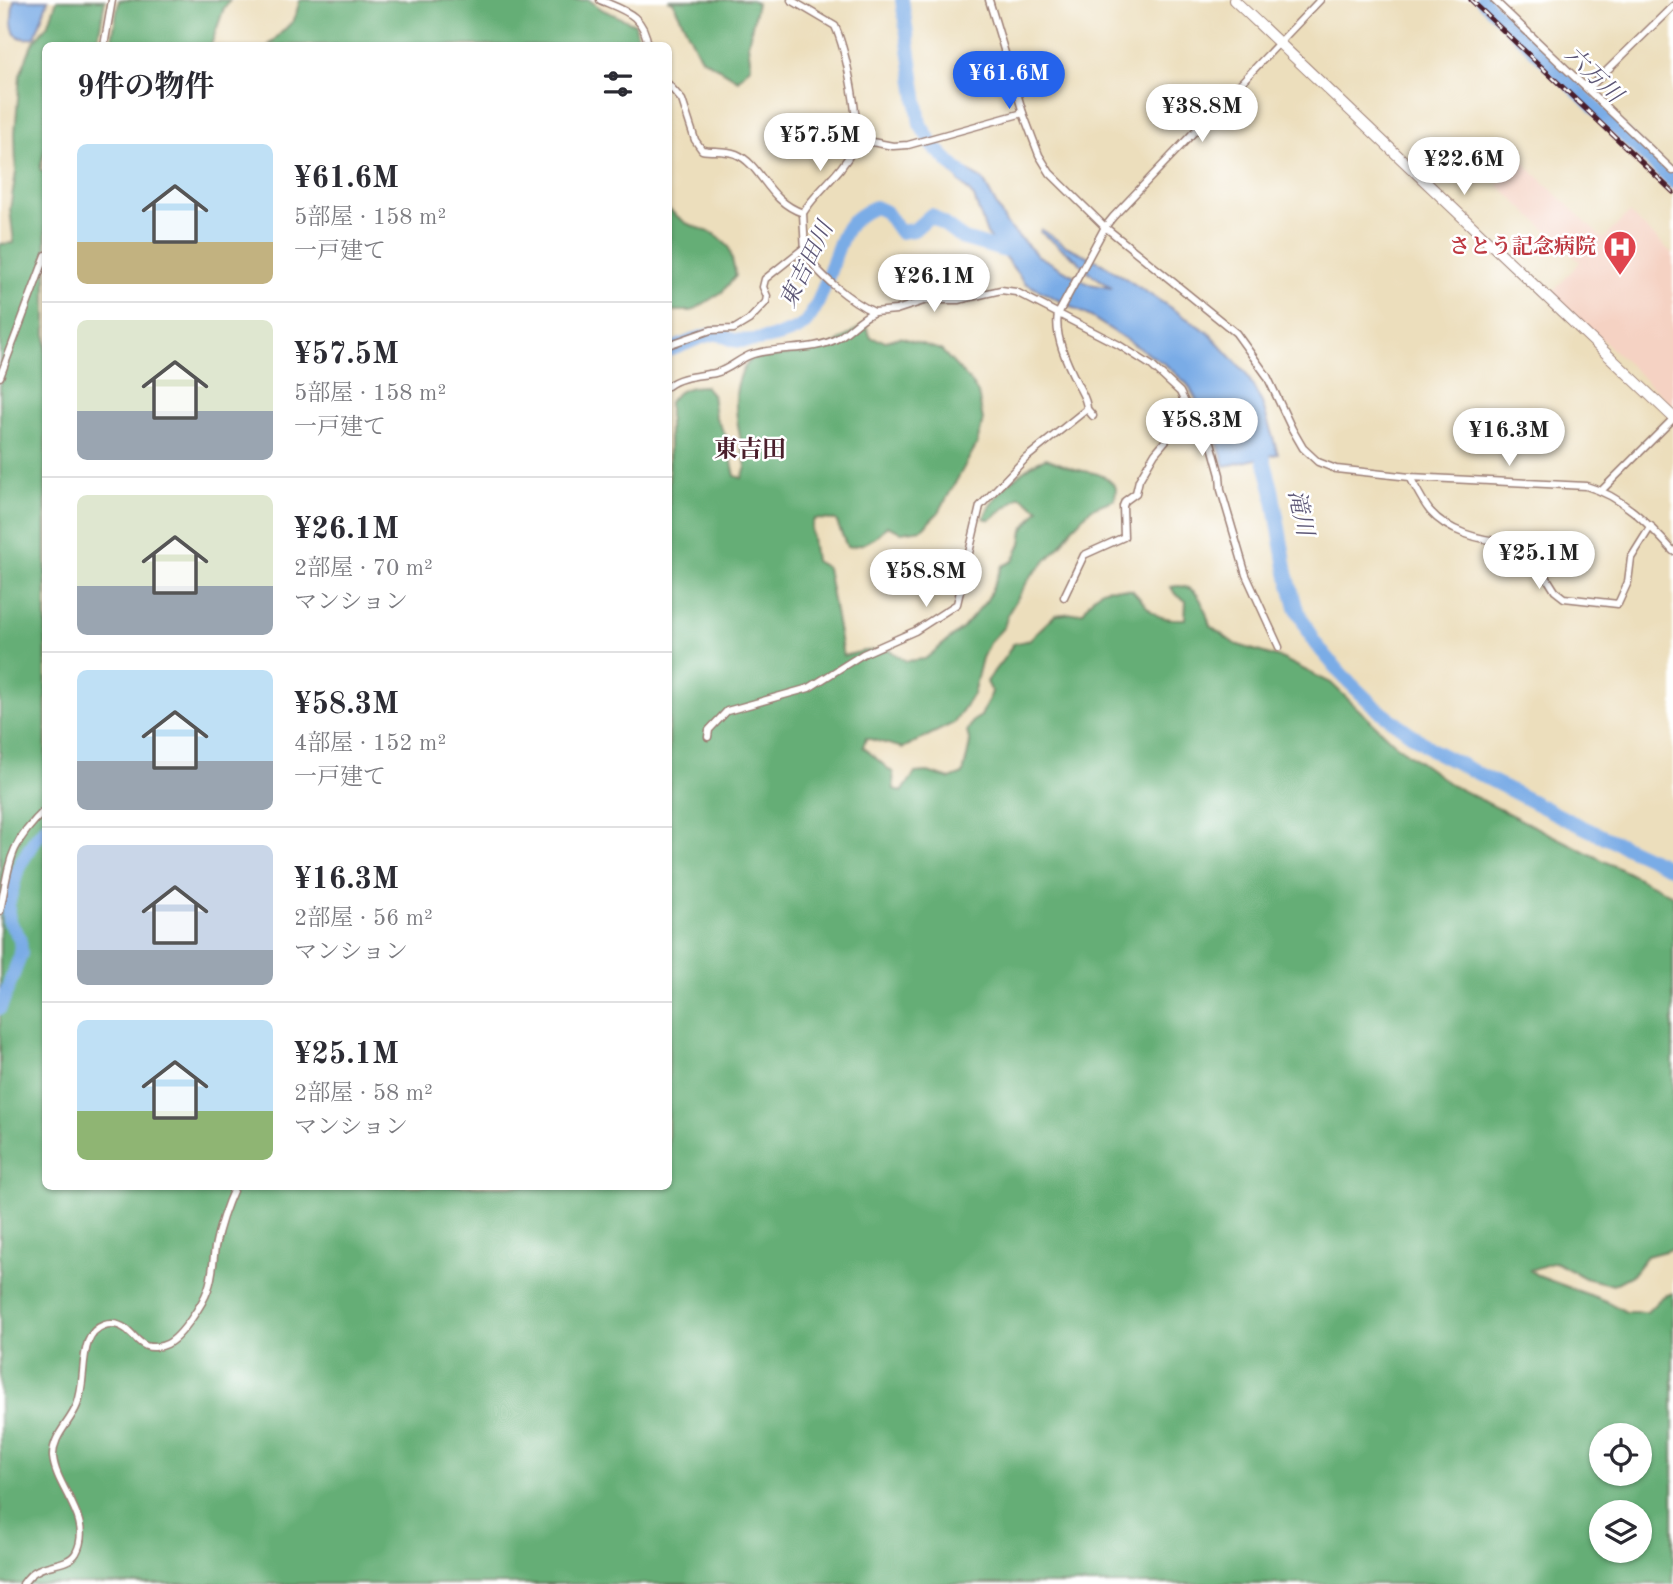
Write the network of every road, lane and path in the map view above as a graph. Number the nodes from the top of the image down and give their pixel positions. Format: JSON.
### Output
{"nodes":[{"id":1,"x":112,"y":0,"type":"edge"},
{"id":2,"x":600,"y":0,"type":"edge"},
{"id":3,"x":792,"y":0,"type":"edge"},
{"id":4,"x":989,"y":0,"type":"edge"},
{"id":5,"x":1234,"y":0,"type":"edge"},
{"id":6,"x":1320,"y":0,"type":"edge"},
{"id":7,"x":1494,"y":0,"type":"edge"},
{"id":8,"x":1673,"y":6,"type":"edge"},
{"id":9,"x":105,"y":42,"type":"edge"},
{"id":10,"x":647,"y":42,"type":"edge"},
{"id":11,"x":1279,"y":43,"type":"junction"},
{"id":12,"x":672,"y":89,"type":"edge"},
{"id":13,"x":1588,"y":89,"type":"junction"},
{"id":14,"x":1023,"y":113,"type":"junction"},
{"id":15,"x":856,"y":139,"type":"junction"},
{"id":16,"x":1673,"y":171,"type":"edge"},
{"id":17,"x":803,"y":213,"type":"junction"},
{"id":18,"x":1105,"y":227,"type":"junction"},
{"id":19,"x":804,"y":248,"type":"junction"},
{"id":20,"x":42,"y":266,"type":"edge"},
{"id":21,"x":874,"y":312,"type":"junction"},
{"id":22,"x":1058,"y":314,"type":"junction"},
{"id":23,"x":672,"y":344,"type":"edge"},
{"id":24,"x":0,"y":377,"type":"edge"},
{"id":25,"x":672,"y":384,"type":"edge"},
{"id":26,"x":1087,"y":408,"type":"junction"},
{"id":27,"x":1191,"y":415,"type":"junction"},
{"id":28,"x":1093,"y":416,"type":"dead end"},
{"id":29,"x":1673,"y":418,"type":"edge"},
{"id":30,"x":1410,"y":477,"type":"junction"},
{"id":31,"x":1602,"y":490,"type":"junction"},
{"id":32,"x":1651,"y":526,"type":"junction"},
{"id":33,"x":1673,"y":551,"type":"edge"},
{"id":34,"x":1063,"y":597,"type":"dead end"},
{"id":35,"x":1279,"y":647,"type":"dead end"},
{"id":36,"x":708,"y":737,"type":"dead end"},
{"id":37,"x":42,"y":814,"type":"edge"},
{"id":38,"x":0,"y":911,"type":"edge"},
{"id":39,"x":234,"y":1190,"type":"edge"},
{"id":40,"x":23,"y":1584,"type":"edge"}],
"edges":[{"from":1,"to":9,"type":"street"},
{"from":2,"to":10,"type":"street"},
{"from":3,"to":15,"type":"street"},
{"from":4,"to":14,"type":"street"},
{"from":5,"to":11,"type":"main road"},
{"from":6,"to":11,"type":"street"},
{"from":7,"to":13,"type":"street"},
{"from":8,"to":13,"type":"street"},
{"from":11,"to":18,"type":"street"},
{"from":11,"to":29,"type":"main road"},
{"from":12,"to":17,"type":"street"},
{"from":13,"to":16,"type":"street"},
{"from":14,"to":15,"type":"street"},
{"from":14,"to":18,"type":"street"},
{"from":15,"to":17,"type":"street"},
{"from":17,"to":19,"type":"street"},
{"from":18,"to":22,"type":"street"},
{"from":18,"to":30,"type":"street"},
{"from":19,"to":21,"type":"street"},
{"from":19,"to":23,"type":"street"},
{"from":20,"to":24,"type":"street"},
{"from":21,"to":22,"type":"street"},
{"from":21,"to":25,"type":"street"},
{"from":22,"to":26,"type":"street"},
{"from":22,"to":27,"type":"street"},
{"from":26,"to":28,"type":"street"},
{"from":26,"to":36,"type":"street"},
{"from":27,"to":34,"type":"street"},
{"from":27,"to":35,"type":"street"},
{"from":29,"to":31,"type":"street"},
{"from":30,"to":31,"type":"street"},
{"from":30,"to":32,"type":"street"},
{"from":31,"to":32,"type":"street"},
{"from":32,"to":33,"type":"street"},
{"from":37,"to":38,"type":"street"},
{"from":39,"to":40,"type":"street"}]}
